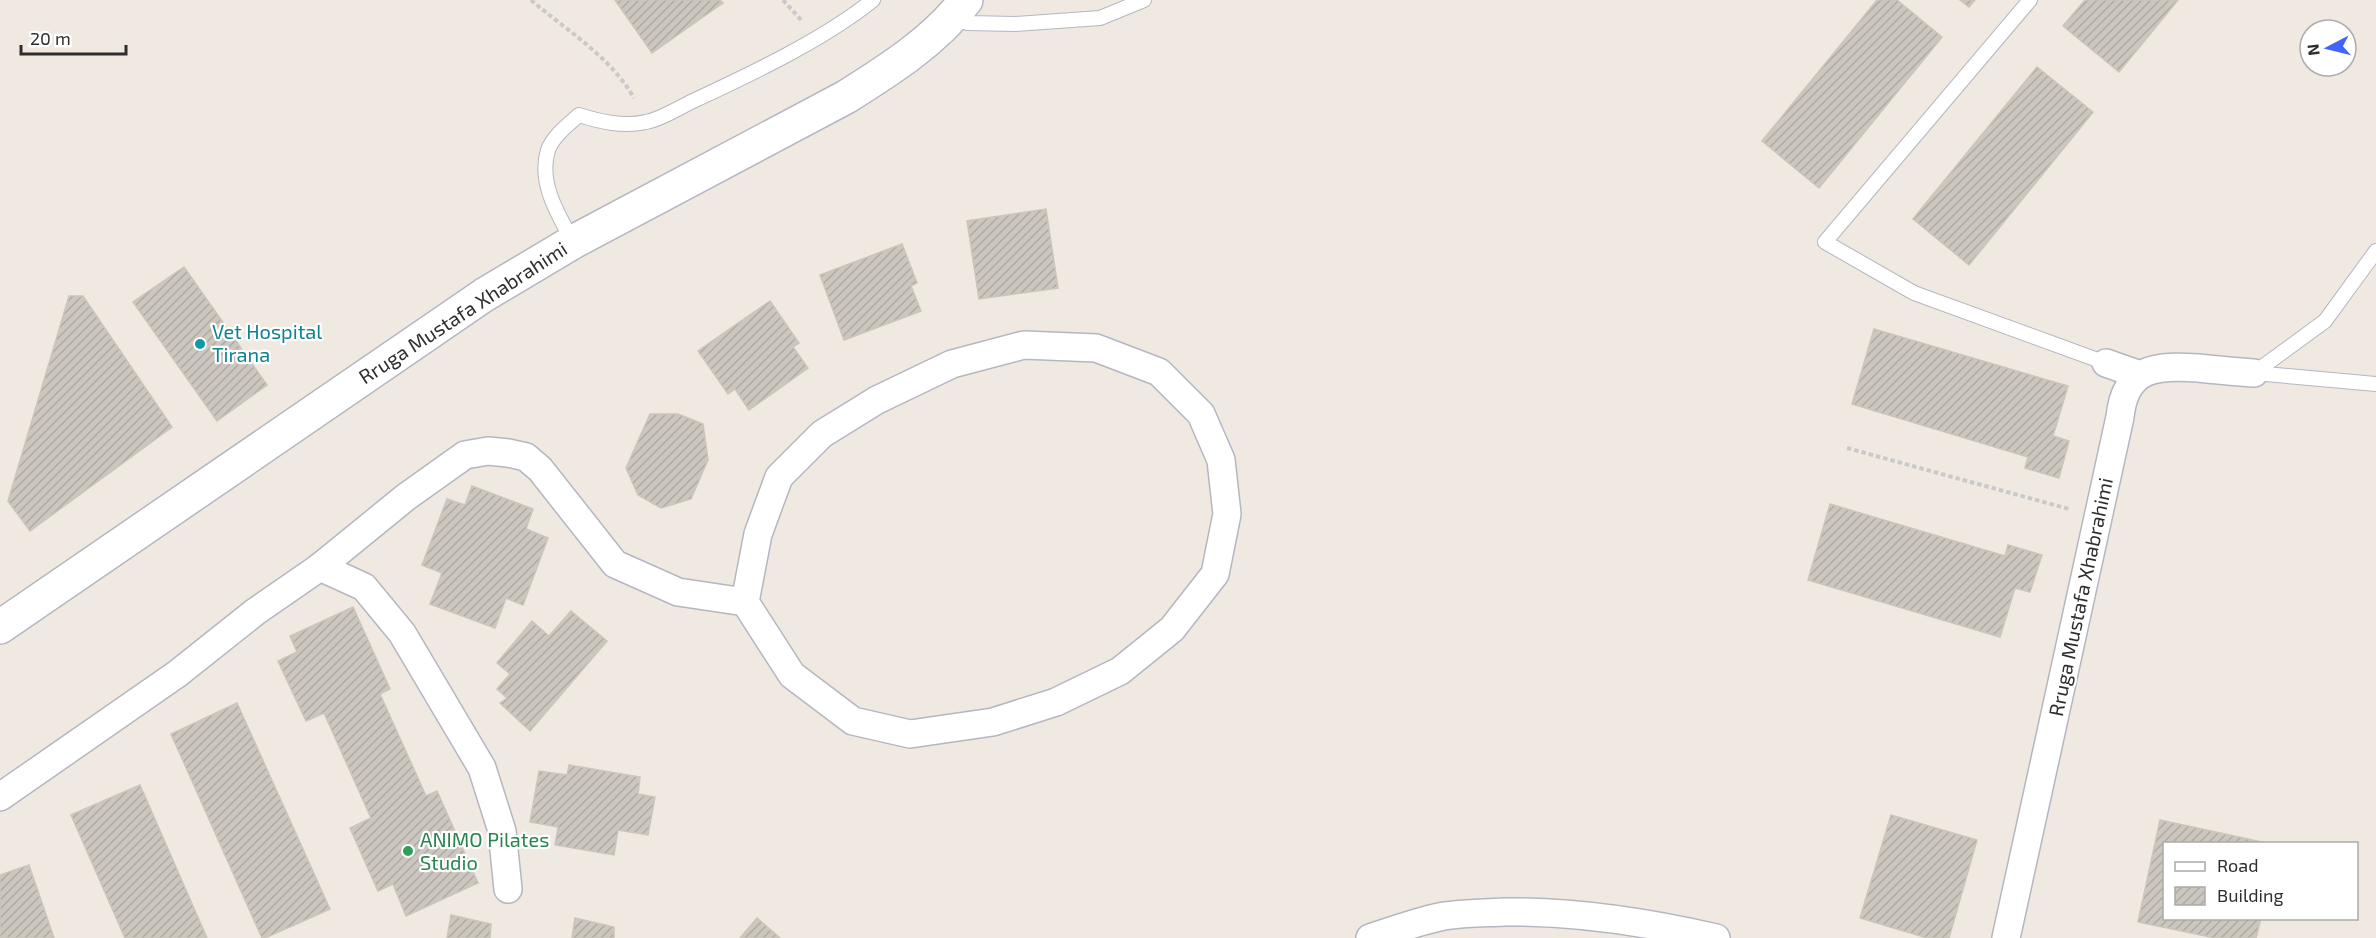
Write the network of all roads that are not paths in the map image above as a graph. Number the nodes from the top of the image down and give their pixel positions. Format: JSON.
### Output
{"nodes":[{"id":1,"x":873,"y":0,"type":"edge"},
{"id":2,"x":1143,"y":0,"type":"edge"},
{"id":3,"x":2030,"y":0,"type":"edge"},
{"id":4,"x":958,"y":9,"type":"edge"},
{"id":5,"x":573,"y":242,"type":"junction"},
{"id":6,"x":2376,"y":251,"type":"edge"},
{"id":7,"x":2106,"y":363,"type":"joint"},
{"id":8,"x":2254,"y":374,"type":"junction"},
{"id":9,"x":2140,"y":375,"type":"junction"},
{"id":10,"x":2376,"y":384,"type":"edge"},
{"id":11,"x":320,"y":567,"type":"junction"},
{"id":12,"x":745,"y":602,"type":"junction"},
{"id":13,"x":0,"y":627,"type":"edge"},
{"id":14,"x":0,"y":797,"type":"edge"},
{"id":15,"x":507,"y":889,"type":"dead end"},
{"id":16,"x":1370,"y":938,"type":"edge"},
{"id":17,"x":1716,"y":938,"type":"edge"},
{"id":18,"x":2006,"y":938,"type":"edge"}],
"edges":[{"from":1,"to":5,"type":"lane"},
{"from":2,"to":4,"type":"lane"},
{"from":3,"to":7,"type":"lane"},
{"from":4,"to":5,"type":"street","name":"Rruga Mustafa Xhabrahimi"},
{"from":5,"to":13,"type":"street","name":"Rruga Mustafa Xhabrahimi"},
{"from":6,"to":8,"type":"lane"},
{"from":7,"to":9,"type":"street"},
{"from":8,"to":9,"type":"street"},
{"from":8,"to":10,"type":"lane"},
{"from":9,"to":18,"type":"street","name":"Rruga Mustafa Xhabrahimi"},
{"from":11,"to":12,"type":"street"},
{"from":11,"to":14,"type":"street"},
{"from":11,"to":15,"type":"street"},
{"from":12,"to":12,"type":"street"},
{"from":16,"to":17,"type":"street"}]}
